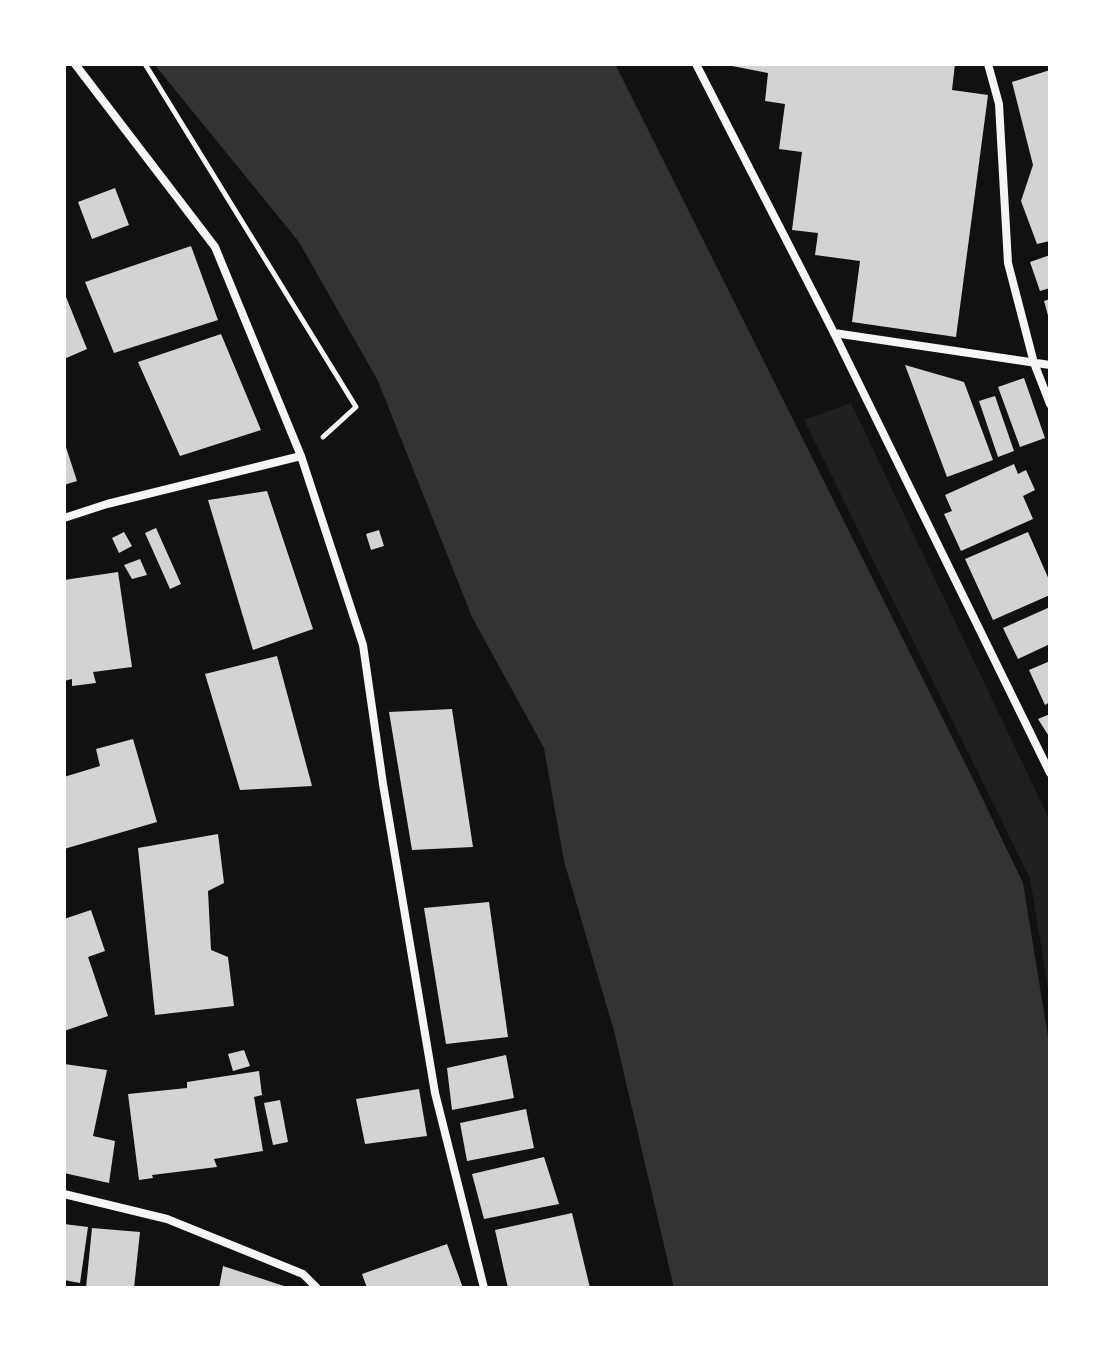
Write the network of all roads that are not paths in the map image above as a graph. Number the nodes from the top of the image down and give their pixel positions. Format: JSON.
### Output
{"nodes":[{"id":1,"x":75,"y":64,"type":"edge"},
{"id":2,"x":696,"y":64,"type":"edge"},
{"id":3,"x":988,"y":64,"type":"edge"},
{"id":4,"x":834,"y":333,"type":"junction"},
{"id":5,"x":1034,"y":363,"type":"junction"},
{"id":6,"x":1050,"y":365,"type":"edge"},
{"id":7,"x":1050,"y":404,"type":"edge"},
{"id":8,"x":301,"y":456,"type":"junction"},
{"id":9,"x":64,"y":518,"type":"edge"},
{"id":10,"x":1050,"y":773,"type":"edge"},
{"id":11,"x":64,"y":1194,"type":"edge"},
{"id":12,"x":317,"y":1288,"type":"edge"},
{"id":13,"x":484,"y":1288,"type":"edge"}],
"edges":[{"from":1,"to":8,"type":"street"},
{"from":2,"to":4,"type":"street"},
{"from":3,"to":5,"type":"street"},
{"from":4,"to":5,"type":"street"},
{"from":4,"to":10,"type":"street"},
{"from":5,"to":6,"type":"street"},
{"from":5,"to":7,"type":"street"},
{"from":8,"to":9,"type":"street"},
{"from":8,"to":13,"type":"street"},
{"from":11,"to":12,"type":"street"}]}
